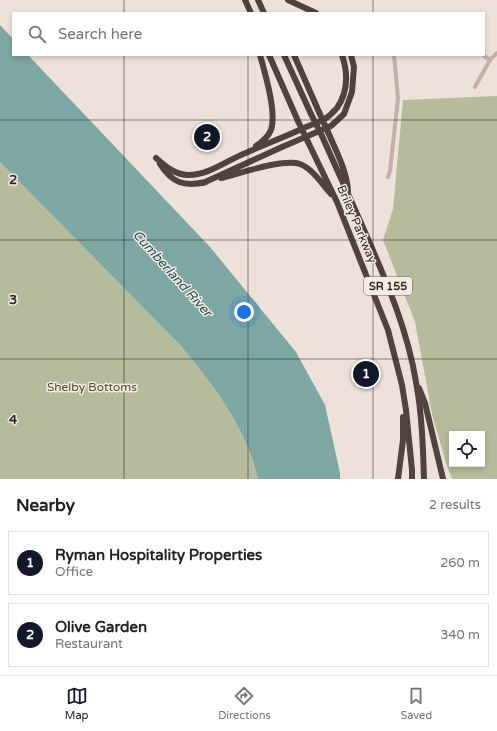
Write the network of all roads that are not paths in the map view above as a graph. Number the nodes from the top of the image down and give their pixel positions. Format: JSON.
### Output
{"nodes":[{"id":1,"x":244,"y":0,"type":"edge"},
{"id":2,"x":258,"y":0,"type":"edge"},
{"id":3,"x":288,"y":0,"type":"edge"},
{"id":4,"x":247,"y":12,"type":"edge"},
{"id":5,"x":250,"y":12,"type":"edge"},
{"id":6,"x":264,"y":12,"type":"edge"},
{"id":7,"x":314,"y":12,"type":"edge"},
{"id":8,"x":497,"y":53,"type":"edge"},
{"id":9,"x":260,"y":56,"type":"edge"},
{"id":10,"x":269,"y":56,"type":"edge"},
{"id":11,"x":284,"y":56,"type":"edge"},
{"id":12,"x":294,"y":56,"type":"edge"},
{"id":13,"x":342,"y":56,"type":"edge"},
{"id":14,"x":351,"y":56,"type":"edge"},
{"id":15,"x":394,"y":56,"type":"edge"},
{"id":16,"x":484,"y":56,"type":"edge"},
{"id":17,"x":490,"y":60,"type":"junction"},
{"id":18,"x":475,"y":87,"type":"dead end"},
{"id":19,"x":241,"y":155,"type":"junction"},
{"id":20,"x":188,"y":175,"type":"junction"},
{"id":21,"x":388,"y":177,"type":"dead end"},
{"id":22,"x":203,"y":183,"type":"junction"},
{"id":23,"x":187,"y":184,"type":"junction"},
{"id":24,"x":348,"y":195,"type":"junction"},
{"id":25,"x":337,"y":202,"type":"junction"},
{"id":26,"x":398,"y":366,"type":"junction"},
{"id":27,"x":416,"y":382,"type":"junction"},
{"id":28,"x":398,"y":479,"type":"edge"},
{"id":29,"x":412,"y":479,"type":"edge"},
{"id":30,"x":424,"y":479,"type":"edge"},
{"id":31,"x":443,"y":479,"type":"edge"}],
"edges":[{"from":1,"to":4,"type":"highway"},
{"from":1,"to":5,"type":"highway"},
{"from":2,"to":6,"type":"highway"},
{"from":3,"to":7,"type":"highway"},
{"from":8,"to":17,"type":"street"},
{"from":9,"to":19,"type":"highway"},
{"from":10,"to":25,"type":"highway","name":"Briley Parkway","number":"SR 155","bridge":true},
{"from":11,"to":24,"type":"highway","name":"Briley Parkway","number":"SR 155","bridge":true},
{"from":12,"to":24,"type":"highway","bridge":true},
{"from":13,"to":19,"type":"highway"},
{"from":14,"to":22,"type":"highway"},
{"from":15,"to":21,"type":"street"},
{"from":16,"to":17,"type":"street"},
{"from":17,"to":18,"type":"street"},
{"from":19,"to":20,"type":"highway"},
{"from":20,"to":23,"type":"highway"},
{"from":20,"to":23,"type":"highway"},
{"from":22,"to":23,"type":"highway"},
{"from":22,"to":25,"type":"highway"},
{"from":24,"to":27,"type":"highway","name":"Briley Parkway","number":"SR 155"},
{"from":25,"to":26,"type":"highway","name":"Briley Parkway","number":"SR 155"},
{"from":26,"to":28,"type":"highway"},
{"from":26,"to":29,"type":"highway","name":"Briley Parkway","number":"SR 155"},
{"from":27,"to":30,"type":"highway","name":"Briley Parkway","number":"SR 155"},
{"from":27,"to":31,"type":"highway"}]}
